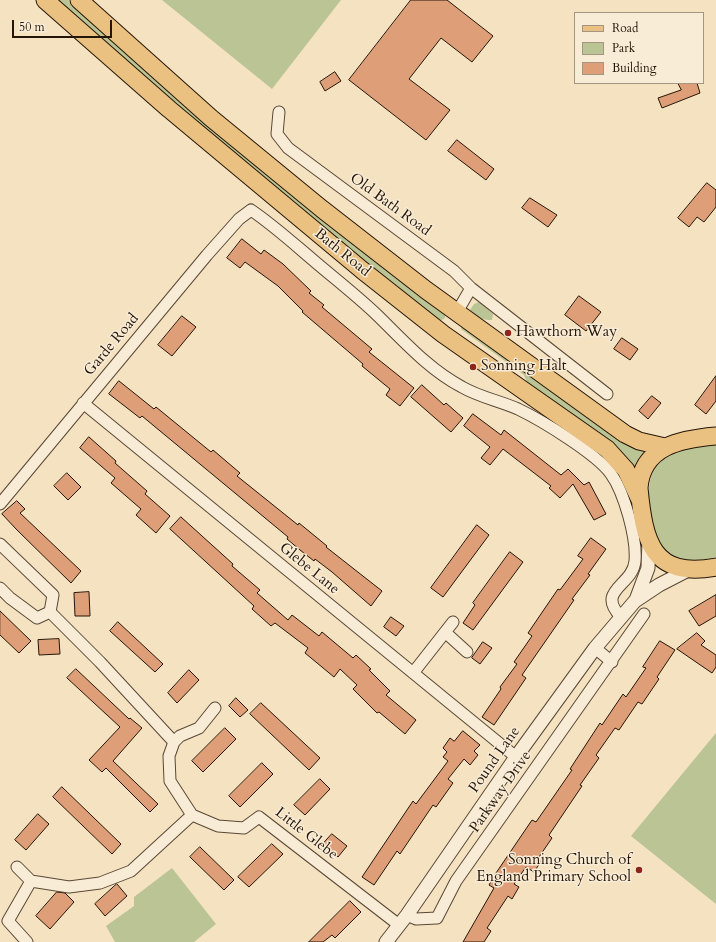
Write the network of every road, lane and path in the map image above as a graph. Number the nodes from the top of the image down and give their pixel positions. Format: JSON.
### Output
{"nodes":[{"id":1,"x":45,"y":0,"type":"edge"},
{"id":2,"x":79,"y":0,"type":"edge"},
{"id":3,"x":279,"y":112,"type":"dead end"},
{"id":4,"x":471,"y":288,"type":"junction"},
{"id":5,"x":457,"y":312,"type":"junction"},
{"id":6,"x":443,"y":334,"type":"junction"},
{"id":7,"x":607,"y":394,"type":"dead end"},
{"id":8,"x":83,"y":403,"type":"junction"},
{"id":9,"x":716,"y":436,"type":"edge"},
{"id":10,"x":665,"y":447,"type":"junction"},
{"id":11,"x":640,"y":500,"type":"junction"},
{"id":12,"x":0,"y":504,"type":"edge"},
{"id":13,"x":649,"y":541,"type":"junction"},
{"id":14,"x":0,"y":544,"type":"edge"},
{"id":15,"x":716,"y":567,"type":"edge"},
{"id":16,"x":688,"y":570,"type":"junction"},
{"id":17,"x":0,"y":588,"type":"edge"},
{"id":18,"x":635,"y":601,"type":"junction"},
{"id":19,"x":50,"y":612,"type":"junction"},
{"id":20,"x":644,"y":614,"type":"dead end"},
{"id":21,"x":621,"y":617,"type":"junction"},
{"id":22,"x":453,"y":622,"type":"dead end"},
{"id":23,"x":445,"y":632,"type":"junction"},
{"id":24,"x":595,"y":648,"type":"junction"},
{"id":25,"x":467,"y":652,"type":"dead end"},
{"id":26,"x":612,"y":662,"type":"junction"},
{"id":27,"x":413,"y":673,"type":"junction"},
{"id":28,"x":216,"y":708,"type":"dead end"},
{"id":29,"x":174,"y":742,"type":"junction"},
{"id":30,"x":516,"y":757,"type":"junction"},
{"id":31,"x":192,"y":815,"type":"junction"},
{"id":32,"x":18,"y":868,"type":"dead end"},
{"id":33,"x":31,"y":881,"type":"junction"},
{"id":34,"x":0,"y":912,"type":"edge"},
{"id":35,"x":403,"y":920,"type":"junction"},
{"id":36,"x":8,"y":921,"type":"junction"},
{"id":37,"x":27,"y":942,"type":"edge"},
{"id":38,"x":386,"y":942,"type":"edge"}],
"edges":[{"from":1,"to":6,"type":"main road","name":"Bath Road"},
{"from":2,"to":5,"type":"main road","name":"Bath Road"},
{"from":3,"to":4,"type":"street","name":"Old Bath Road"},
{"from":4,"to":5,"type":"street"},
{"from":4,"to":7,"type":"street","name":"Old Bath Road"},
{"from":5,"to":6,"type":"main road"},
{"from":5,"to":10,"type":"main road","name":"Bath Road"},
{"from":6,"to":11,"type":"main road","name":"Bath Road"},
{"from":8,"to":12,"type":"street","name":"Garde Road"},
{"from":8,"to":21,"type":"street","name":"Garde Road"},
{"from":8,"to":27,"type":"street","name":"Glebe Lane"},
{"from":9,"to":10,"type":"main road"},
{"from":10,"to":11,"type":"main road"},
{"from":11,"to":13,"type":"main road"},
{"from":13,"to":16,"type":"main road"},
{"from":13,"to":18,"type":"street","name":"Pound Lane"},
{"from":14,"to":19,"type":"street"},
{"from":15,"to":16,"type":"main road"},
{"from":16,"to":18,"type":"street","name":"Pound Lane"},
{"from":17,"to":19,"type":"street"},
{"from":18,"to":21,"type":"street","name":"Pound Lane"},
{"from":19,"to":29,"type":"street"},
{"from":20,"to":26,"type":"street","name":"Parkway Drive"},
{"from":21,"to":24,"type":"street","name":"Pound Lane"},
{"from":22,"to":23,"type":"street"},
{"from":23,"to":25,"type":"street"},
{"from":23,"to":27,"type":"street"},
{"from":24,"to":26,"type":"street"},
{"from":24,"to":30,"type":"street","name":"Pound Lane"},
{"from":26,"to":35,"type":"street","name":"Parkway Drive"},
{"from":27,"to":30,"type":"street","name":"Glebe Lane"},
{"from":28,"to":29,"type":"street"},
{"from":29,"to":31,"type":"street"},
{"from":30,"to":35,"type":"street","name":"Pound Lane"},
{"from":31,"to":33,"type":"street"},
{"from":31,"to":35,"type":"street","name":"Little Glebe"},
{"from":32,"to":33,"type":"street"},
{"from":33,"to":36,"type":"street"},
{"from":34,"to":36,"type":"street"},
{"from":35,"to":38,"type":"street","name":"Pound Lane"},
{"from":36,"to":37,"type":"street"}]}
